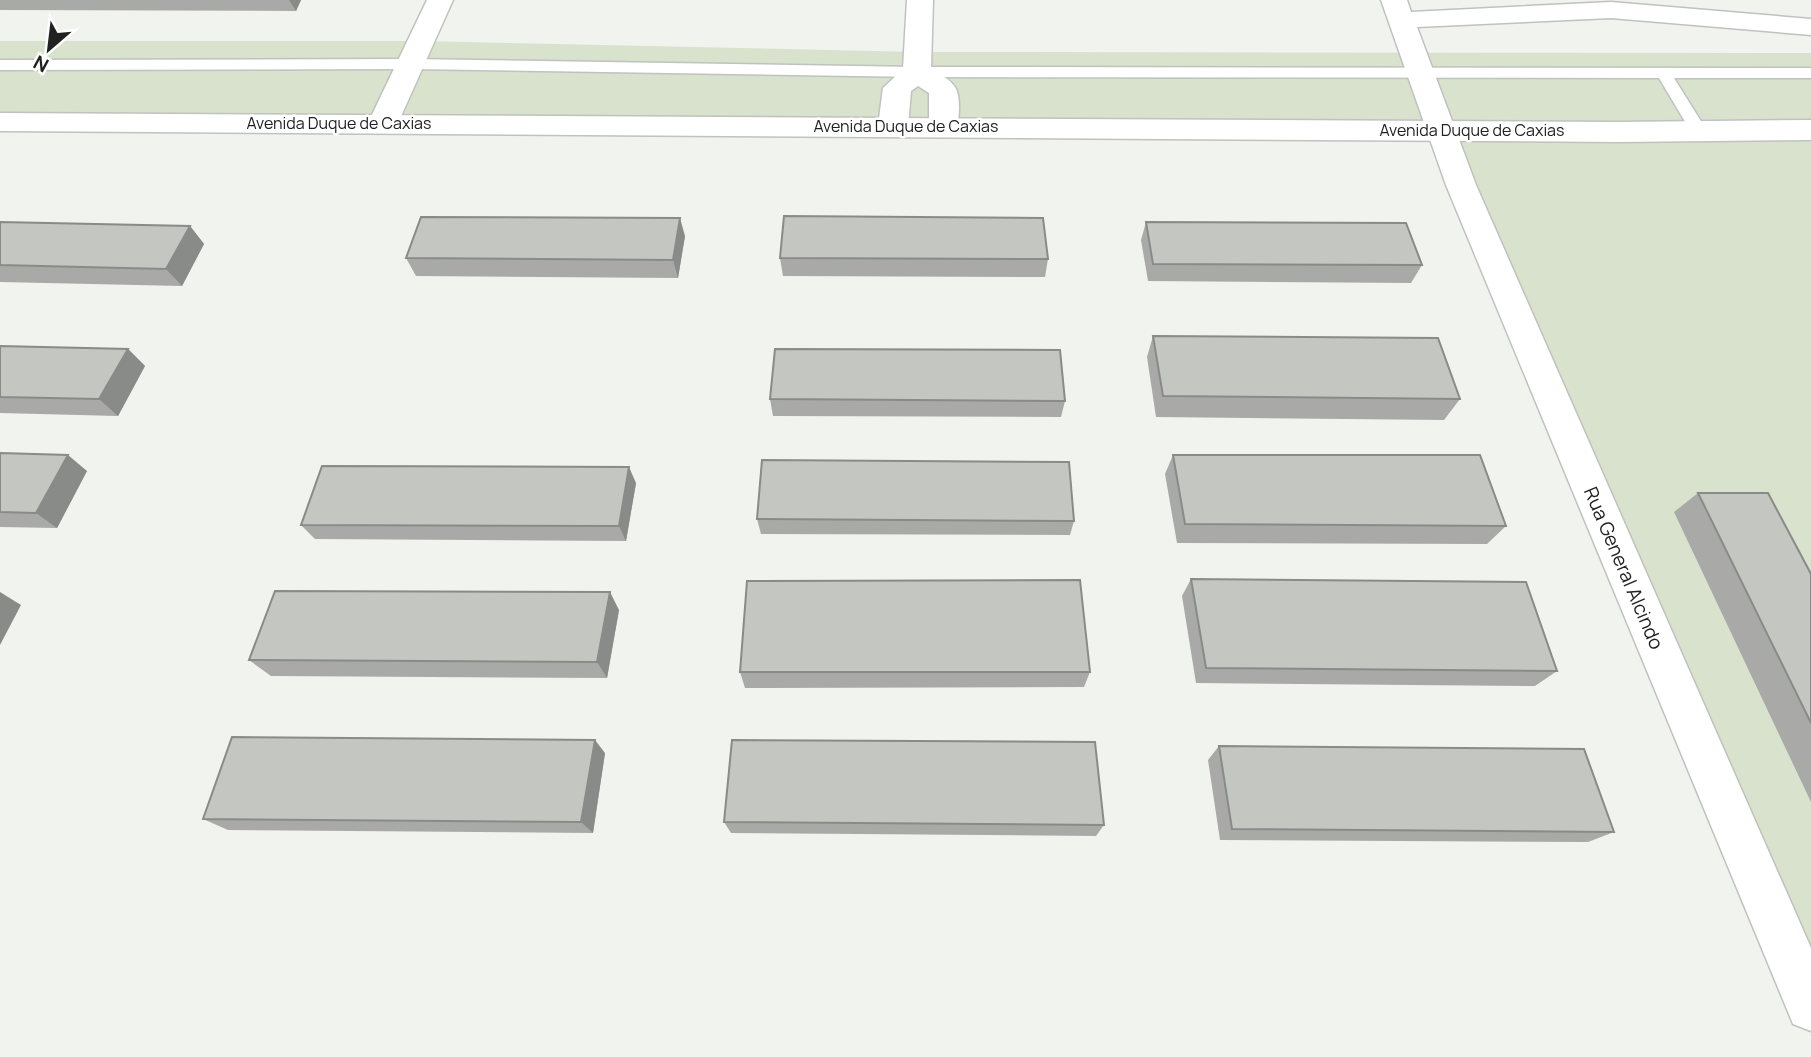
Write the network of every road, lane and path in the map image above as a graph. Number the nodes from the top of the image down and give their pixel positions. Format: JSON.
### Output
{"nodes":[{"id":1,"x":440,"y":0,"type":"edge"},
{"id":2,"x":920,"y":0,"type":"edge"},
{"id":3,"x":1398,"y":10,"type":"edge"},
{"id":4,"x":1811,"y":27,"type":"edge"},
{"id":5,"x":411,"y":64,"type":"junction"},
{"id":6,"x":0,"y":65,"type":"edge"},
{"id":7,"x":917,"y":72,"type":"junction"},
{"id":8,"x":1421,"y":73,"type":"junction"},
{"id":9,"x":1664,"y":73,"type":"junction"},
{"id":10,"x":1811,"y":73,"type":"edge"},
{"id":11,"x":0,"y":122,"type":"edge"},
{"id":12,"x":383,"y":123,"type":"junction"},
{"id":13,"x":893,"y":126,"type":"junction"},
{"id":14,"x":944,"y":126,"type":"junction"},
{"id":15,"x":1439,"y":130,"type":"junction"},
{"id":16,"x":1811,"y":130,"type":"edge"},
{"id":17,"x":1699,"y":131,"type":"junction"},
{"id":18,"x":1811,"y":1006,"type":"edge"}],
"edges":[{"from":1,"to":5,"type":"street"},
{"from":2,"to":7,"type":"street"},
{"from":3,"to":4,"type":"street"},
{"from":3,"to":8,"type":"street","name":"Rua General Alcindo"},
{"from":5,"to":6,"type":"lane"},
{"from":5,"to":7,"type":"lane"},
{"from":5,"to":12,"type":"street"},
{"from":7,"to":8,"type":"lane"},
{"from":7,"to":13,"type":"street"},
{"from":7,"to":14,"type":"street"},
{"from":8,"to":9,"type":"lane"},
{"from":8,"to":15,"type":"street","name":"Rua General Alcindo"},
{"from":9,"to":10,"type":"lane"},
{"from":9,"to":17,"type":"lane"},
{"from":11,"to":12,"type":"street","name":"Avenida Duque de Caxias"},
{"from":12,"to":13,"type":"street","name":"Avenida Duque de Caxias"},
{"from":13,"to":14,"type":"street","name":"Avenida Duque de Caxias"},
{"from":14,"to":15,"type":"street","name":"Avenida Duque de Caxias"},
{"from":15,"to":17,"type":"street","name":"Avenida Duque de Caxias"},
{"from":15,"to":18,"type":"street","name":"Rua General Alcindo"},
{"from":16,"to":17,"type":"street","name":"Avenida Duque de Caxias"}]}
